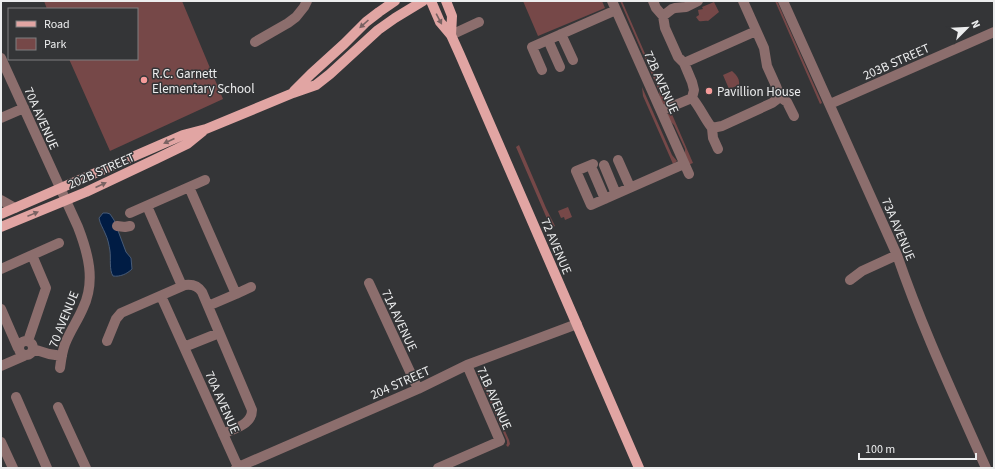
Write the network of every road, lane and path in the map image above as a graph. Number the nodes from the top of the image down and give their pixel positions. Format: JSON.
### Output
{"nodes":[{"id":1,"x":307,"y":1,"type":"edge"},
{"id":2,"x":395,"y":1,"type":"edge"},
{"id":3,"x":423,"y":1,"type":"edge"},
{"id":4,"x":431,"y":1,"type":"edge"},
{"id":5,"x":446,"y":1,"type":"edge"},
{"id":6,"x":653,"y":1,"type":"edge"},
{"id":7,"x":698,"y":1,"type":"edge"},
{"id":8,"x":743,"y":1,"type":"edge"},
{"id":9,"x":784,"y":1,"type":"edge"},
{"id":10,"x":614,"y":5,"type":"edge"},
{"id":11,"x":663,"y":16,"type":"junction"},
{"id":12,"x":479,"y":22,"type":"dead end"},
{"id":13,"x":756,"y":31,"type":"junction"},
{"id":14,"x":994,"y":32,"type":"edge"},
{"id":15,"x":561,"y":34,"type":"junction"},
{"id":16,"x":451,"y":35,"type":"junction"},
{"id":17,"x":548,"y":40,"type":"junction"},
{"id":18,"x":255,"y":42,"type":"dead end"},
{"id":19,"x":1,"y":58,"type":"edge"},
{"id":20,"x":573,"y":60,"type":"dead end"},
{"id":21,"x":684,"y":63,"type":"junction"},
{"id":22,"x":560,"y":67,"type":"dead end"},
{"id":23,"x":542,"y":70,"type":"dead end"},
{"id":24,"x":4,"y":71,"type":"edge"},
{"id":25,"x":293,"y":93,"type":"junction"},
{"id":26,"x":780,"y":97,"type":"junction"},
{"id":27,"x":692,"y":98,"type":"junction"},
{"id":28,"x":830,"y":104,"type":"junction"},
{"id":29,"x":24,"y":108,"type":"junction"},
{"id":30,"x":661,"y":111,"type":"junction"},
{"id":31,"x":794,"y":116,"type":"dead end"},
{"id":32,"x":1,"y":118,"type":"edge"},
{"id":33,"x":712,"y":128,"type":"junction"},
{"id":34,"x":206,"y":129,"type":"junction"},
{"id":35,"x":718,"y":149,"type":"dead end"},
{"id":36,"x":618,"y":160,"type":"dead end"},
{"id":37,"x":684,"y":164,"type":"junction"},
{"id":38,"x":604,"y":165,"type":"dead end"},
{"id":39,"x":689,"y":174,"type":"dead end"},
{"id":40,"x":206,"y":180,"type":"dead end"},
{"id":41,"x":189,"y":187,"type":"junction"},
{"id":42,"x":630,"y":187,"type":"junction"},
{"id":43,"x":60,"y":189,"type":"junction"},
{"id":44,"x":616,"y":194,"type":"junction"},
{"id":45,"x":605,"y":198,"type":"junction"},
{"id":46,"x":1,"y":200,"type":"edge"},
{"id":47,"x":66,"y":200,"type":"junction"},
{"id":48,"x":147,"y":206,"type":"junction"},
{"id":49,"x":15,"y":208,"type":"junction"},
{"id":50,"x":130,"y":213,"type":"dead end"},
{"id":51,"x":1,"y":214,"type":"edge"},
{"id":52,"x":117,"y":226,"type":"dead end"},
{"id":53,"x":130,"y":226,"type":"dead end"},
{"id":54,"x":1,"y":227,"type":"edge"},
{"id":55,"x":59,"y":243,"type":"dead end"},
{"id":56,"x":32,"y":255,"type":"junction"},
{"id":57,"x":897,"y":255,"type":"junction"},
{"id":58,"x":1,"y":269,"type":"edge"},
{"id":59,"x":850,"y":280,"type":"dead end"},
{"id":60,"x":369,"y":283,"type":"dead end"},
{"id":61,"x":182,"y":286,"type":"junction"},
{"id":62,"x":251,"y":287,"type":"dead end"},
{"id":63,"x":236,"y":294,"type":"junction"},
{"id":64,"x":161,"y":296,"type":"junction"},
{"id":65,"x":208,"y":306,"type":"junction"},
{"id":66,"x":1,"y":309,"type":"edge"},
{"id":67,"x":577,"y":324,"type":"junction"},
{"id":68,"x":219,"y":333,"type":"junction"},
{"id":69,"x":107,"y":341,"type":"dead end"},
{"id":70,"x":31,"y":345,"type":"junction"},
{"id":71,"x":184,"y":347,"type":"junction"},
{"id":72,"x":21,"y":352,"type":"junction"},
{"id":73,"x":62,"y":356,"type":"junction"},
{"id":74,"x":466,"y":365,"type":"junction"},
{"id":75,"x":1,"y":366,"type":"edge"},
{"id":76,"x":60,"y":368,"type":"dead end"},
{"id":77,"x":418,"y":389,"type":"junction"},
{"id":78,"x":16,"y":397,"type":"dead end"},
{"id":79,"x":58,"y":407,"type":"dead end"},
{"id":80,"x":223,"y":434,"type":"junction"},
{"id":81,"x":1,"y":442,"type":"edge"},
{"id":82,"x":13,"y":468,"type":"edge"},
{"id":83,"x":47,"y":468,"type":"edge"},
{"id":84,"x":86,"y":468,"type":"edge"},
{"id":85,"x":237,"y":468,"type":"edge"},
{"id":86,"x":438,"y":468,"type":"edge"},
{"id":87,"x":639,"y":468,"type":"edge"},
{"id":88,"x":986,"y":468,"type":"edge"}],
"edges":[{"from":1,"to":18,"type":"street"},
{"from":2,"to":25,"type":"main road","name":"202B STREET","one_way":true},
{"from":3,"to":25,"type":"main road","name":"202B STREET"},
{"from":4,"to":16,"type":"main road","name":"72 AVENUE","one_way":true},
{"from":5,"to":16,"type":"main road","name":"72 AVENUE"},
{"from":6,"to":11,"type":"street"},
{"from":7,"to":11,"type":"street"},
{"from":8,"to":13,"type":"street"},
{"from":9,"to":28,"type":"street","name":"73A AVENUE"},
{"from":10,"to":15,"type":"street"},
{"from":10,"to":30,"type":"street","name":"72B AVENUE"},
{"from":11,"to":21,"type":"street"},
{"from":12,"to":16,"type":"street"},
{"from":13,"to":21,"type":"street"},
{"from":13,"to":26,"type":"street"},
{"from":14,"to":28,"type":"street","name":"203B STREET"},
{"from":15,"to":17,"type":"street"},
{"from":15,"to":20,"type":"street"},
{"from":16,"to":67,"type":"main road","name":"72 AVENUE"},
{"from":17,"to":22,"type":"street"},
{"from":17,"to":23,"type":"street"},
{"from":19,"to":24,"type":"street","name":"70A AVENUE"},
{"from":21,"to":27,"type":"street"},
{"from":24,"to":29,"type":"street","name":"70A AVENUE"},
{"from":25,"to":34,"type":"main road","name":"202B STREET"},
{"from":26,"to":31,"type":"street"},
{"from":26,"to":33,"type":"street"},
{"from":27,"to":30,"type":"street"},
{"from":27,"to":33,"type":"street"},
{"from":28,"to":57,"type":"street","name":"73A AVENUE"},
{"from":29,"to":32,"type":"street"},
{"from":29,"to":43,"type":"street","name":"70A AVENUE"},
{"from":30,"to":37,"type":"street","name":"72B AVENUE"},
{"from":33,"to":35,"type":"street"},
{"from":34,"to":43,"type":"main road","name":"202B STREET","one_way":true},
{"from":47,"to":34,"type":"main road","name":"202B STREET","one_way":true},
{"from":36,"to":42,"type":"street"},
{"from":37,"to":39,"type":"street","name":"72B AVENUE"},
{"from":37,"to":42,"type":"street"},
{"from":38,"to":44,"type":"street"},
{"from":40,"to":41,"type":"street"},
{"from":41,"to":48,"type":"street"},
{"from":41,"to":63,"type":"street"},
{"from":42,"to":44,"type":"street"},
{"from":43,"to":47,"type":"street","name":"70 AVENUE"},
{"from":43,"to":49,"type":"main road","name":"202B STREET"},
{"from":44,"to":45,"type":"street"},
{"from":45,"to":45,"type":"street"},
{"from":46,"to":49,"type":"street"},
{"from":54,"to":47,"type":"main road","name":"202B STREET","one_way":true},
{"from":47,"to":73,"type":"street","name":"70 AVENUE"},
{"from":48,"to":50,"type":"street"},
{"from":48,"to":61,"type":"street"},
{"from":49,"to":51,"type":"main road","name":"202B STREET"},
{"from":52,"to":53,"type":"street"},
{"from":55,"to":56,"type":"street"},
{"from":56,"to":58,"type":"street"},
{"from":56,"to":70,"type":"street"},
{"from":57,"to":59,"type":"street"},
{"from":57,"to":88,"type":"street","name":"73A AVENUE"},
{"from":60,"to":77,"type":"street","name":"71A AVENUE"},
{"from":61,"to":64,"type":"street"},
{"from":61,"to":65,"type":"street"},
{"from":62,"to":63,"type":"street"},
{"from":63,"to":65,"type":"street"},
{"from":64,"to":69,"type":"street"},
{"from":64,"to":71,"type":"street","name":"70A AVENUE"},
{"from":65,"to":68,"type":"street"},
{"from":66,"to":72,"type":"street"},
{"from":67,"to":74,"type":"street","name":"204 STREET"},
{"from":67,"to":87,"type":"main road","name":"72 AVENUE"},
{"from":68,"to":71,"type":"street"},
{"from":68,"to":80,"type":"street"},
{"from":70,"to":72,"type":"street"},
{"from":70,"to":73,"type":"street"},
{"from":71,"to":80,"type":"street","name":"70A AVENUE"},
{"from":72,"to":75,"type":"street"},
{"from":73,"to":76,"type":"street","name":"70 AVENUE"},
{"from":74,"to":77,"type":"street","name":"204 STREET"},
{"from":74,"to":86,"type":"street","name":"71B AVENUE"},
{"from":77,"to":85,"type":"street","name":"204 STREET"},
{"from":78,"to":83,"type":"street"},
{"from":79,"to":84,"type":"street"},
{"from":80,"to":85,"type":"street","name":"70A AVENUE"},
{"from":81,"to":82,"type":"street"}]}
